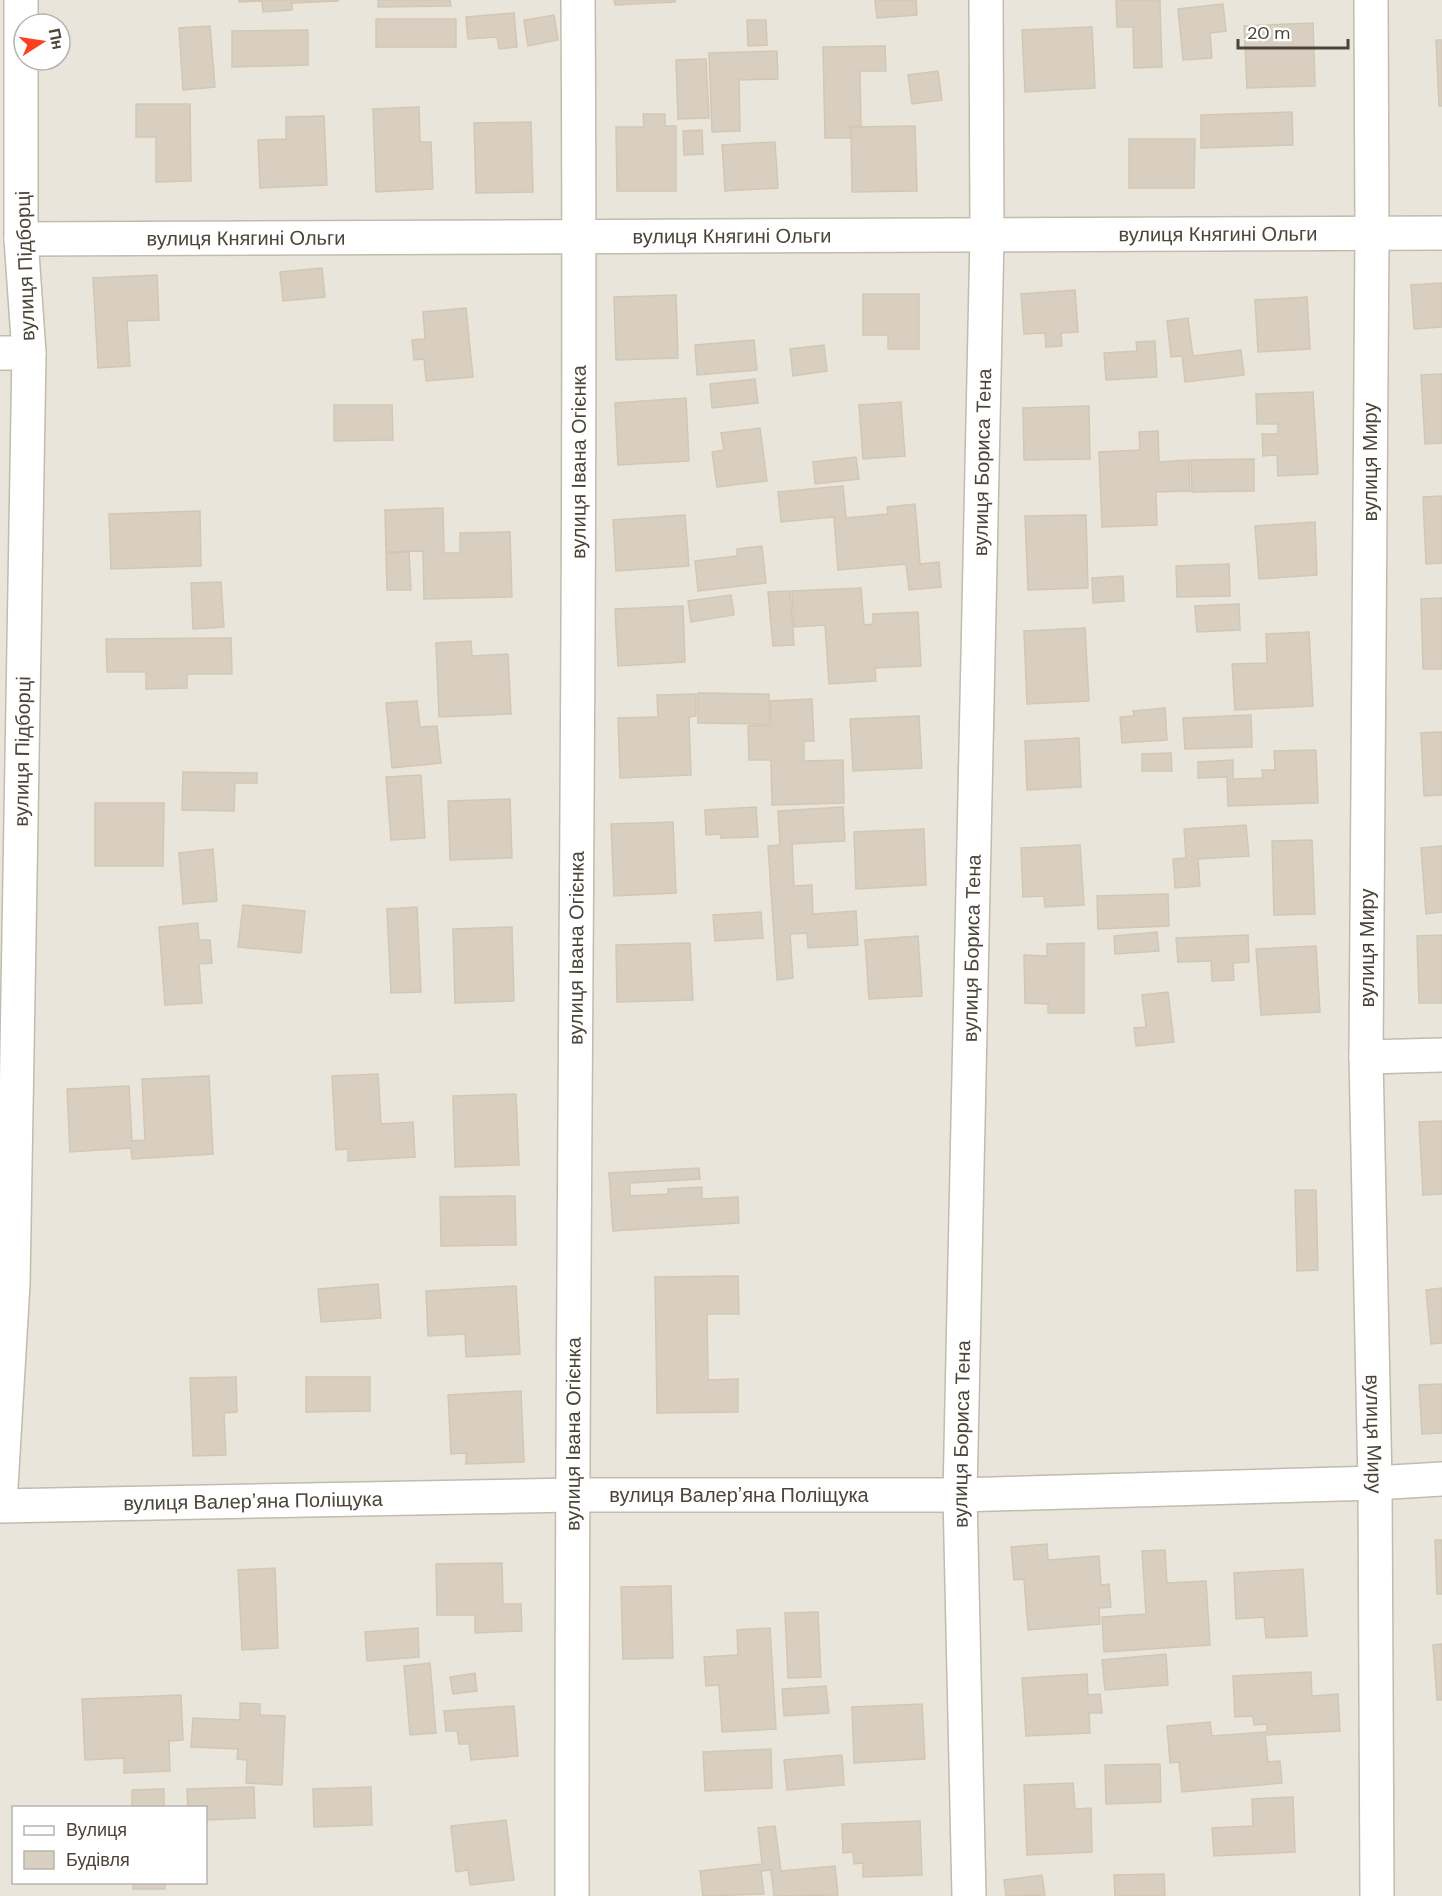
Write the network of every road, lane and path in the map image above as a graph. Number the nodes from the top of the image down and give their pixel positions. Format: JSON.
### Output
{"nodes":[{"id":1,"x":21,"y":0,"type":"edge"},
{"id":2,"x":578,"y":0,"type":"edge"},
{"id":3,"x":986,"y":0,"type":"edge"},
{"id":4,"x":1371,"y":0,"type":"edge"},
{"id":5,"x":1442,"y":233,"type":"edge"},
{"id":6,"x":1372,"y":234,"type":"junction"},
{"id":7,"x":987,"y":235,"type":"junction"},
{"id":8,"x":579,"y":237,"type":"junction"},
{"id":9,"x":21,"y":239,"type":"junction"},
{"id":10,"x":14,"y":353,"type":"edge"},
{"id":11,"x":1442,"y":1055,"type":"edge"},
{"id":12,"x":1366,"y":1057,"type":"junction"},
{"id":13,"x":6,"y":1284,"type":"edge"},
{"id":14,"x":1442,"y":1479,"type":"edge"},
{"id":15,"x":1375,"y":1483,"type":"junction"},
{"id":16,"x":572,"y":1495,"type":"junction"},
{"id":17,"x":960,"y":1495,"type":"junction"},
{"id":18,"x":0,"y":1505,"type":"edge"},
{"id":19,"x":572,"y":1896,"type":"edge"},
{"id":20,"x":969,"y":1896,"type":"edge"},
{"id":21,"x":1377,"y":1896,"type":"edge"}],
"edges":[{"from":1,"to":9,"type":"street","name":"вулиця Підборці"},
{"from":2,"to":8,"type":"street","name":"вулиця Івана Огієнка"},
{"from":3,"to":7,"type":"street","name":"вулиця Бориса Тена"},
{"from":4,"to":6,"type":"street","name":"вулиця Миру"},
{"from":5,"to":6,"type":"street","name":"вулиця Княгині Ольги"},
{"from":6,"to":7,"type":"street","name":"вулиця Княгині Ольги"},
{"from":6,"to":12,"type":"street","name":"вулиця Миру"},
{"from":7,"to":8,"type":"street","name":"вулиця Княгині Ольги"},
{"from":7,"to":17,"type":"street","name":"вулиця Бориса Тена"},
{"from":8,"to":9,"type":"street","name":"вулиця Княгині Ольги"},
{"from":8,"to":16,"type":"street","name":"вулиця Івана Огієнка"},
{"from":9,"to":10,"type":"street","name":"вулиця Підборці"},
{"from":10,"to":13,"type":"street","name":"вулиця Підборці"},
{"from":11,"to":12,"type":"street"},
{"from":12,"to":15,"type":"street","name":"вулиця Миру"},
{"from":13,"to":18,"type":"street","name":"вулиця Підборці"},
{"from":14,"to":15,"type":"street","name":"вулиця Валерʼяна Поліщука"},
{"from":15,"to":17,"type":"street","name":"вулиця Валерʼяна Поліщука"},
{"from":15,"to":21,"type":"street","name":"вулиця Миру"},
{"from":16,"to":17,"type":"street","name":"вулиця Валерʼяна Поліщука"},
{"from":16,"to":18,"type":"street","name":"вулиця Валерʼяна Поліщука"},
{"from":16,"to":19,"type":"street","name":"вулиця Івана Огієнка"},
{"from":17,"to":20,"type":"street","name":"вулиця Бориса Тена"}]}
